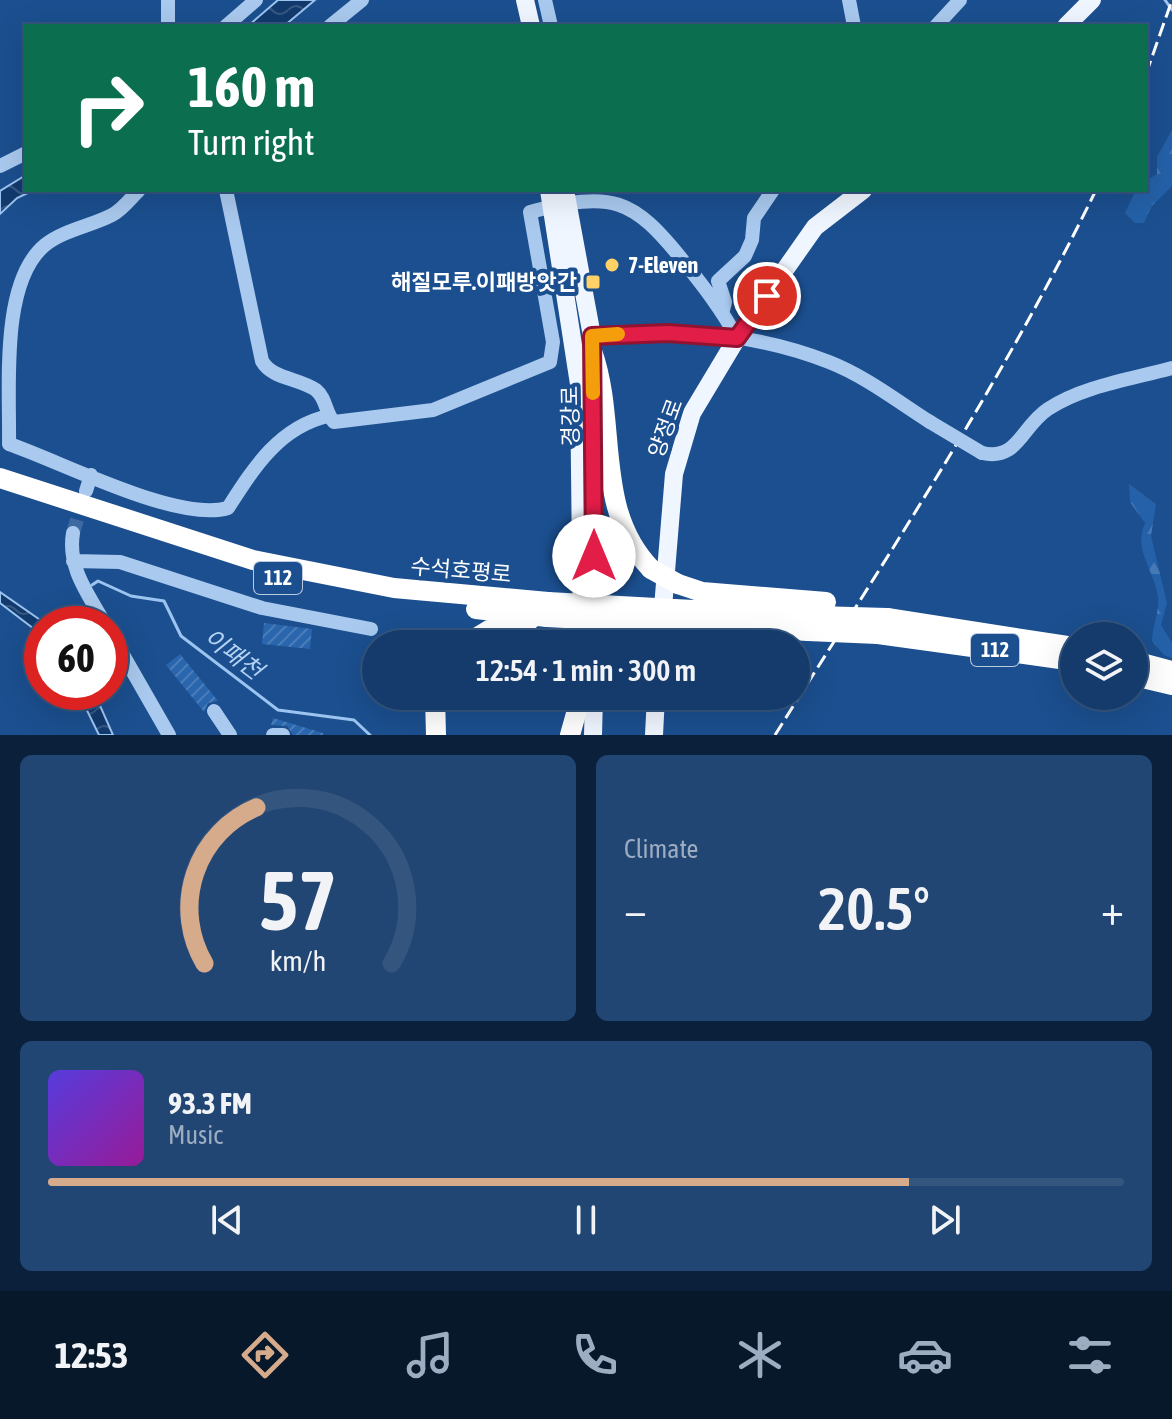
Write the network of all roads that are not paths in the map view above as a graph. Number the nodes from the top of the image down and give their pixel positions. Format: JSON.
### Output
{"nodes":[{"id":1,"x":168,"y":0,"type":"edge"},
{"id":2,"x":256,"y":0,"type":"edge"},
{"id":3,"x":362,"y":0,"type":"edge"},
{"id":4,"x":514,"y":0,"type":"edge"},
{"id":5,"x":525,"y":0,"type":"edge"},
{"id":6,"x":545,"y":0,"type":"edge"},
{"id":7,"x":849,"y":0,"type":"edge"},
{"id":8,"x":960,"y":0,"type":"edge"},
{"id":9,"x":1092,"y":0,"type":"edge"},
{"id":10,"x":168,"y":24,"type":"edge"},
{"id":11,"x":228,"y":24,"type":"edge"},
{"id":12,"x":332,"y":24,"type":"edge"},
{"id":13,"x":519,"y":24,"type":"edge"},
{"id":14,"x":531,"y":24,"type":"edge"},
{"id":15,"x":551,"y":24,"type":"edge"},
{"id":16,"x":854,"y":24,"type":"edge"},
{"id":17,"x":938,"y":24,"type":"edge"},
{"id":18,"x":1068,"y":24,"type":"edge"},
{"id":19,"x":24,"y":154,"type":"edge"},
{"id":20,"x":0,"y":166,"type":"edge"},
{"id":21,"x":137,"y":192,"type":"edge"},
{"id":22,"x":226,"y":192,"type":"edge"},
{"id":23,"x":772,"y":192,"type":"edge"},
{"id":24,"x":860,"y":192,"type":"edge"},
{"id":25,"x":567,"y":197,"type":"edge"},
{"id":26,"x":723,"y":311,"type":"junction"},
{"id":27,"x":737,"y":338,"type":"junction"},
{"id":28,"x":592,"y":344,"type":"junction"},
{"id":29,"x":1172,"y":368,"type":"edge"},
{"id":30,"x":328,"y":416,"type":"junction"},
{"id":31,"x":91,"y":475,"type":"junction"},
{"id":32,"x":9,"y":488,"type":"edge"},
{"id":33,"x":86,"y":491,"type":"tunnel mouth"},
{"id":34,"x":73,"y":533,"type":"tunnel mouth"},
{"id":35,"x":73,"y":561,"type":"junction"},
{"id":36,"x":96,"y":606,"type":"edge"},
{"id":37,"x":547,"y":610,"type":"junction"},
{"id":38,"x":817,"y":616,"type":"junction"},
{"id":39,"x":371,"y":629,"type":"dead end"},
{"id":40,"x":489,"y":630,"type":"edge"},
{"id":41,"x":582,"y":630,"type":"edge"},
{"id":42,"x":594,"y":630,"type":"edge"},
{"id":43,"x":661,"y":630,"type":"edge"},
{"id":44,"x":922,"y":630,"type":"junction"},
{"id":45,"x":1060,"y":645,"type":"edge"},
{"id":46,"x":1060,"y":658,"type":"edge"},
{"id":47,"x":128,"y":660,"type":"edge"},
{"id":48,"x":1148,"y":665,"type":"edge"},
{"id":49,"x":1172,"y":671,"type":"edge"},
{"id":50,"x":1148,"y":679,"type":"edge"},
{"id":51,"x":1172,"y":685,"type":"edge"},
{"id":52,"x":435,"y":710,"type":"edge"},
{"id":53,"x":578,"y":710,"type":"edge"},
{"id":54,"x":582,"y":710,"type":"edge"},
{"id":55,"x":594,"y":710,"type":"edge"},
{"id":56,"x":655,"y":710,"type":"edge"},
{"id":57,"x":214,"y":711,"type":"dead end"},
{"id":58,"x":169,"y":735,"type":"edge"},
{"id":59,"x":230,"y":735,"type":"edge"},
{"id":60,"x":273,"y":735,"type":"edge"},
{"id":61,"x":283,"y":735,"type":"edge"},
{"id":62,"x":436,"y":735,"type":"edge"},
{"id":63,"x":570,"y":735,"type":"edge"},
{"id":64,"x":582,"y":735,"type":"edge"},
{"id":65,"x":593,"y":735,"type":"edge"},
{"id":66,"x":654,"y":735,"type":"edge"}],
"edges":[{"from":1,"to":10,"type":"street"},
{"from":2,"to":11,"type":"street"},
{"from":3,"to":12,"type":"street"},
{"from":4,"to":13,"type":"main road"},
{"from":5,"to":14,"type":"main road"},
{"from":6,"to":15,"type":"street"},
{"from":7,"to":16,"type":"street"},
{"from":8,"to":17,"type":"street"},
{"from":9,"to":18,"type":"main road"},
{"from":19,"to":20,"type":"street"},
{"from":21,"to":31,"type":"street"},
{"from":22,"to":30,"type":"street"},
{"from":23,"to":26,"type":"street"},
{"from":24,"to":27,"type":"main road","name":"양정로"},
{"from":25,"to":26,"type":"street"},
{"from":25,"to":28,"type":"main road","name":"경강로"},
{"from":25,"to":30,"type":"street"},
{"from":25,"to":41,"type":"main road","name":"경강로"},
{"from":26,"to":27,"type":"street"},
{"from":27,"to":28,"type":"street"},
{"from":27,"to":29,"type":"street","bridge":true},
{"from":27,"to":43,"type":"main road","name":"양정로"},
{"from":28,"to":38,"type":"highway","bridge":true},
{"from":28,"to":42,"type":"main road","name":"경강로"},
{"from":30,"to":31,"type":"street"},
{"from":31,"to":33,"type":"street"},
{"from":32,"to":37,"type":"highway","name":"수석호평로","number":"112"},
{"from":34,"to":35,"type":"street"},
{"from":35,"to":36,"type":"street"},
{"from":35,"to":39,"type":"street"},
{"from":37,"to":38,"type":"highway","name":"수석호평로","number":"112","bridge":true},
{"from":37,"to":40,"type":"highway"},
{"from":38,"to":44,"type":"highway","name":"수석호평로","number":"112","bridge":true},
{"from":38,"to":44,"type":"highway","name":"수석호평로","number":"112","bridge":true},
{"from":44,"to":45,"type":"highway","name":"수석호평로","number":"112"},
{"from":44,"to":46,"type":"highway","name":"수석호평로","number":"112"},
{"from":47,"to":58,"type":"street"},
{"from":48,"to":49,"type":"highway"},
{"from":50,"to":51,"type":"highway"},
{"from":52,"to":62,"type":"highway"},
{"from":53,"to":63,"type":"highway"},
{"from":54,"to":64,"type":"main road"},
{"from":55,"to":65,"type":"main road"},
{"from":56,"to":66,"type":"main road"},
{"from":57,"to":59,"type":"street"},
{"from":60,"to":61,"type":"street"}]}
